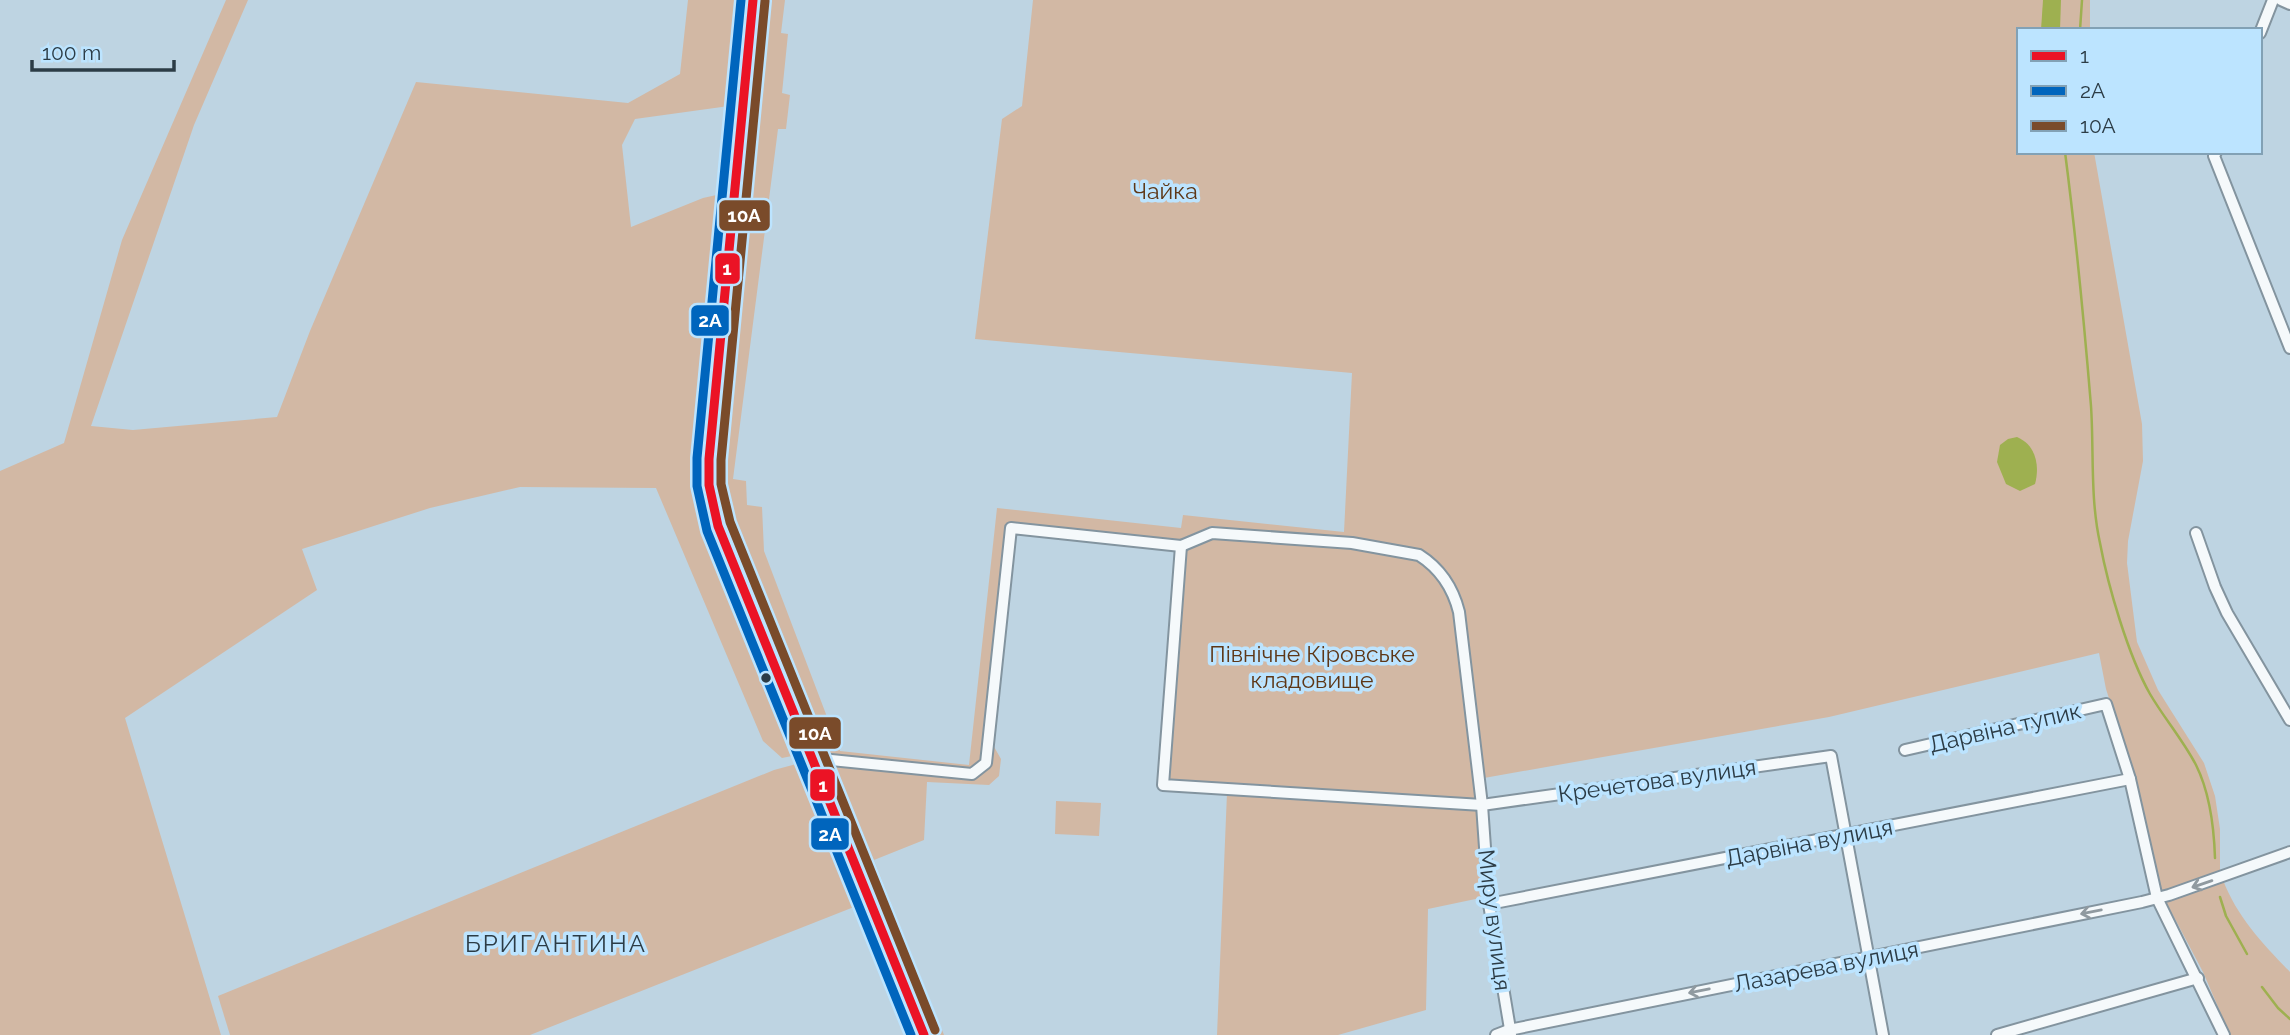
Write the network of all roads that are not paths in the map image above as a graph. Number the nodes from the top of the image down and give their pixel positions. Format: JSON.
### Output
{"nodes":[{"id":1,"x":753,"y":0,"type":"edge"},
{"id":2,"x":2273,"y":0,"type":"edge"},
{"id":3,"x":2281,"y":0,"type":"edge"},
{"id":4,"x":2290,"y":4,"type":"edge"},
{"id":5,"x":2262,"y":28,"type":"edge"},
{"id":6,"x":2215,"y":154,"type":"edge"},
{"id":7,"x":2290,"y":348,"type":"edge"},
{"id":8,"x":2196,"y":533,"type":"dead end"},
{"id":9,"x":1181,"y":546,"type":"junction"},
{"id":10,"x":2290,"y":720,"type":"edge"},
{"id":11,"x":1905,"y":750,"type":"dead end"},
{"id":12,"x":811,"y":758,"type":"junction"},
{"id":13,"x":2130,"y":779,"type":"junction"},
{"id":14,"x":1482,"y":805,"type":"junction"},
{"id":15,"x":1846,"y":835,"type":"junction"},
{"id":16,"x":2290,"y":852,"type":"edge"},
{"id":17,"x":2157,"y":898,"type":"junction"},
{"id":18,"x":1489,"y":904,"type":"junction"},
{"id":19,"x":1868,"y":957,"type":"junction"},
{"id":20,"x":2198,"y":978,"type":"junction"},
{"id":21,"x":1510,"y":1032,"type":"edge"},
{"id":22,"x":924,"y":1035,"type":"edge"},
{"id":23,"x":1496,"y":1035,"type":"edge"},
{"id":24,"x":1883,"y":1035,"type":"edge"},
{"id":25,"x":1997,"y":1035,"type":"edge"},
{"id":26,"x":2224,"y":1035,"type":"edge"}],
"edges":[{"from":1,"to":12,"type":"street"},
{"from":2,"to":5,"type":"street"},
{"from":3,"to":4,"type":"street"},
{"from":6,"to":7,"type":"street"},
{"from":8,"to":10,"type":"street"},
{"from":9,"to":12,"type":"street"},
{"from":9,"to":14,"type":"street","name":"Миру вулиця"},
{"from":9,"to":14,"type":"street","name":"Кречетова вулиця"},
{"from":11,"to":13,"type":"street","name":"Дарвіна тупик"},
{"from":12,"to":22,"type":"street"},
{"from":13,"to":15,"type":"street","name":"Дарвіна вулиця"},
{"from":13,"to":17,"type":"street"},
{"from":14,"to":15,"type":"street","name":"Кречетова вулиця"},
{"from":14,"to":18,"type":"street","name":"Миру вулиця"},
{"from":15,"to":18,"type":"street","name":"Дарвіна вулиця"},
{"from":15,"to":19,"type":"street"},
{"from":16,"to":17,"type":"street","name":"Лазарева вулиця","one_way":true},
{"from":17,"to":19,"type":"street","name":"Лазарева вулиця","one_way":true},
{"from":17,"to":20,"type":"street"},
{"from":18,"to":21,"type":"street","name":"Миру вулиця"},
{"from":19,"to":21,"type":"street","name":"Лазарева вулиця","one_way":true},
{"from":19,"to":24,"type":"street"},
{"from":20,"to":25,"type":"street"},
{"from":20,"to":26,"type":"street"},
{"from":21,"to":23,"type":"street","name":"Лазарева вулиця"}]}
